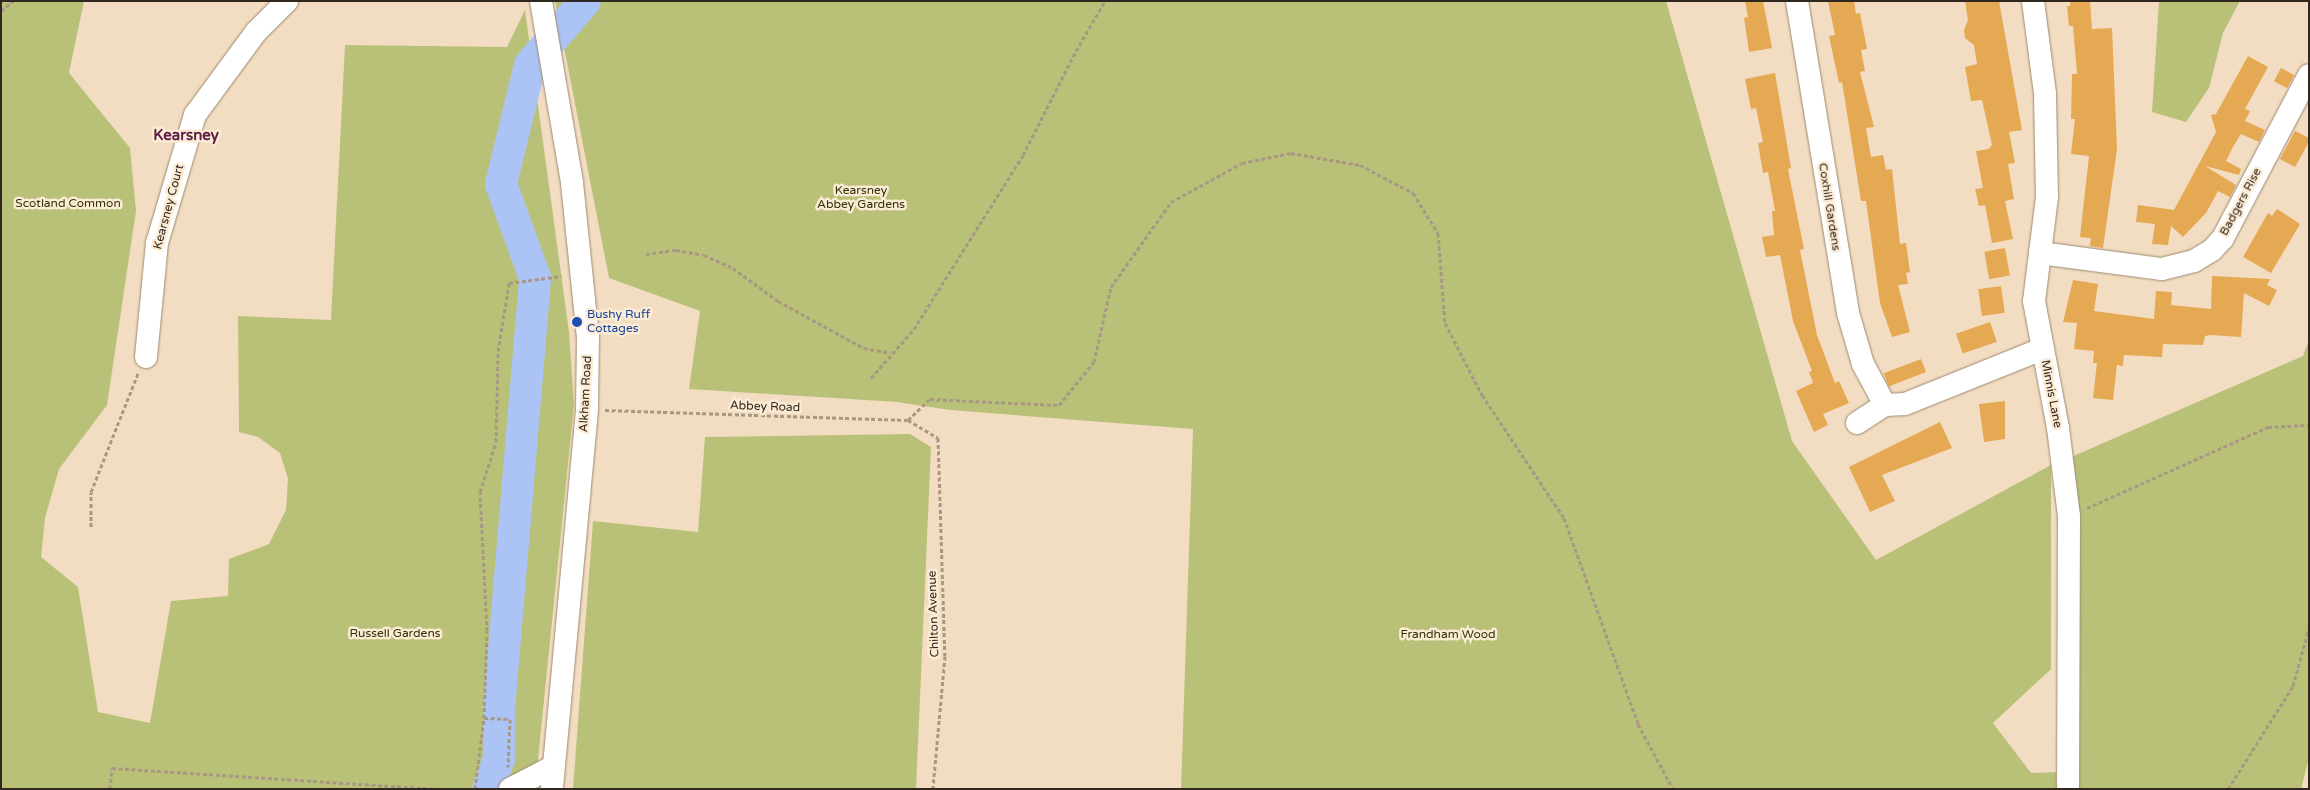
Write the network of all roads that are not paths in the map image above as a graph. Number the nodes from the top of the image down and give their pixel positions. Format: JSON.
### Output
{"nodes":[{"id":1,"x":287,"y":1,"type":"edge"},
{"id":2,"x":541,"y":1,"type":"edge"},
{"id":3,"x":1797,"y":1,"type":"edge"},
{"id":4,"x":2033,"y":1,"type":"edge"},
{"id":5,"x":2309,"y":75,"type":"edge"},
{"id":6,"x":2040,"y":253,"type":"junction"},
{"id":7,"x":2042,"y":349,"type":"junction"},
{"id":8,"x":146,"y":357,"type":"road end"},
{"id":9,"x":1884,"y":405,"type":"junction"},
{"id":10,"x":1857,"y":423,"type":"dead end"},
{"id":11,"x":552,"y":778,"type":"edge"},
{"id":12,"x":510,"y":789,"type":"edge"},
{"id":13,"x":2068,"y":789,"type":"edge"}],
"edges":[{"from":1,"to":8,"type":"street","name":"Kearsney Court"},
{"from":2,"to":11,"type":"street","name":"Alkham Road"},
{"from":3,"to":9,"type":"street","name":"Coxhill Gardens"},
{"from":4,"to":6,"type":"street","name":"Minnis Lane"},
{"from":5,"to":6,"type":"street","name":"Badgers Rise"},
{"from":6,"to":7,"type":"street","name":"Minnis Lane"},
{"from":7,"to":9,"type":"street"},
{"from":7,"to":13,"type":"street","name":"Minnis Lane"},
{"from":9,"to":10,"type":"street"},
{"from":11,"to":12,"type":"street"}]}
